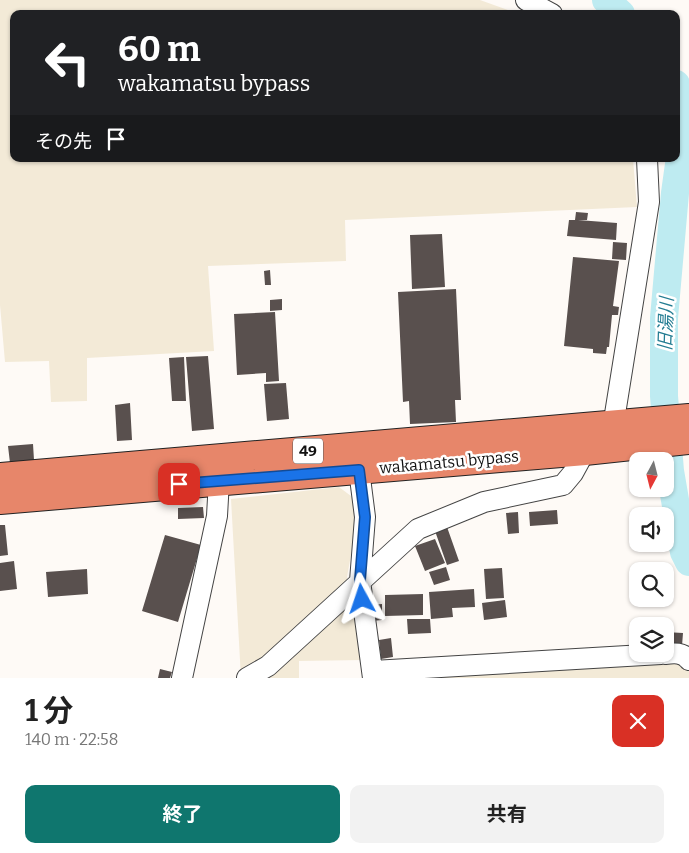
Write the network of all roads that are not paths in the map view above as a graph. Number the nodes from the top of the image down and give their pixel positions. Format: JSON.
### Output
{"nodes":[{"id":1,"x":526,"y":0,"type":"edge"},
{"id":2,"x":545,"y":10,"type":"edge"},
{"id":3,"x":647,"y":162,"type":"edge"},
{"id":4,"x":689,"y":418,"type":"edge"},
{"id":5,"x":616,"y":429,"type":"junction"},
{"id":6,"x":689,"y":440,"type":"edge"},
{"id":7,"x":585,"y":451,"type":"junction"},
{"id":8,"x":359,"y":470,"type":"junction"},
{"id":9,"x":0,"y":477,"type":"edge"},
{"id":10,"x":219,"y":480,"type":"junction"},
{"id":11,"x":0,"y":500,"type":"edge"},
{"id":12,"x":360,"y":580,"type":"junction"},
{"id":13,"x":674,"y":653,"type":"edge"},
{"id":14,"x":629,"y":656,"type":"edge"},
{"id":15,"x":689,"y":660,"type":"edge"},
{"id":16,"x":373,"y":674,"type":"edge"},
{"id":17,"x":182,"y":678,"type":"edge"},
{"id":18,"x":247,"y":678,"type":"edge"}],
"edges":[{"from":1,"to":2,"type":"street"},
{"from":3,"to":5,"type":"street"},
{"from":4,"to":5,"type":"highway","name":"wakamatsu bypass","number":"49"},
{"from":5,"to":6,"type":"highway","name":"wakamatsu bypass","number":"49"},
{"from":5,"to":7,"type":"highway","name":"wakamatsu bypass","number":"49"},
{"from":5,"to":9,"type":"highway","name":"wakamatsu bypass","number":"49"},
{"from":7,"to":8,"type":"highway","name":"wakamatsu bypass","number":"49"},
{"from":7,"to":12,"type":"street"},
{"from":8,"to":10,"type":"highway","name":"wakamatsu bypass","number":"49"},
{"from":8,"to":12,"type":"street"},
{"from":10,"to":11,"type":"highway","name":"wakamatsu bypass","number":"49"},
{"from":10,"to":17,"type":"street"},
{"from":12,"to":16,"type":"street"},
{"from":12,"to":18,"type":"street"},
{"from":13,"to":15,"type":"street"},
{"from":14,"to":16,"type":"street"}]}
